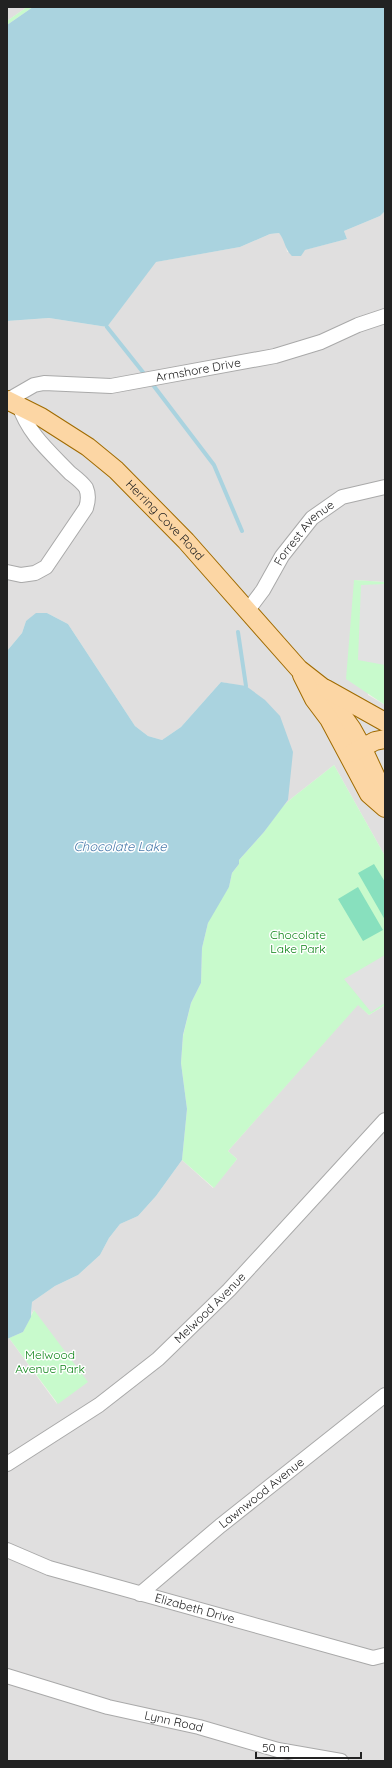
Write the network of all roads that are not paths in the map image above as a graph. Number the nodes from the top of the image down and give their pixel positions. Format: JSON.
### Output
{"nodes":[{"id":1,"x":385,"y":316,"type":"edge"},
{"id":2,"x":12,"y":402,"type":"edge"},
{"id":3,"x":385,"y":487,"type":"edge"},
{"id":4,"x":7,"y":572,"type":"edge"},
{"id":5,"x":248,"y":610,"type":"junction"},
{"id":6,"x":299,"y":669,"type":"junction"},
{"id":7,"x":322,"y":687,"type":"junction"},
{"id":8,"x":385,"y":722,"type":"edge"},
{"id":9,"x":385,"y":739,"type":"edge"},
{"id":10,"x":355,"y":751,"type":"junction"},
{"id":11,"x":385,"y":802,"type":"edge"},
{"id":12,"x":385,"y":808,"type":"edge"},
{"id":13,"x":385,"y":1120,"type":"edge"},
{"id":14,"x":385,"y":1395,"type":"edge"},
{"id":15,"x":7,"y":1464,"type":"edge"},
{"id":16,"x":7,"y":1550,"type":"edge"},
{"id":17,"x":140,"y":1594,"type":"junction"},
{"id":18,"x":385,"y":1655,"type":"edge"},
{"id":19,"x":7,"y":1676,"type":"edge"},
{"id":20,"x":341,"y":1761,"type":"edge"}],
"edges":[{"from":1,"to":2,"type":"street","name":"Armshore Drive"},
{"from":2,"to":4,"type":"street"},
{"from":2,"to":5,"type":"main road","name":"Herring Cove Road"},
{"from":3,"to":5,"type":"street","name":"Forrest Avenue"},
{"from":5,"to":6,"type":"main road","name":"Herring Cove Road"},
{"from":6,"to":7,"type":"main road","name":"Herring Cove Road"},
{"from":6,"to":10,"type":"main road","name":"Herring Cove Road"},
{"from":7,"to":8,"type":"main road"},
{"from":7,"to":10,"type":"main road","name":"Herring Cove Road"},
{"from":9,"to":10,"type":"main road"},
{"from":10,"to":11,"type":"main road","name":"Herring Cove Road"},
{"from":10,"to":12,"type":"main road","name":"Herring Cove Road"},
{"from":13,"to":15,"type":"street","name":"Melwood Avenue"},
{"from":14,"to":17,"type":"street","name":"Lawnwood Avenue"},
{"from":16,"to":17,"type":"street","name":"Elizabeth Drive"},
{"from":17,"to":18,"type":"street","name":"Elizabeth Drive"},
{"from":19,"to":20,"type":"street","name":"Lynn Road"}]}
